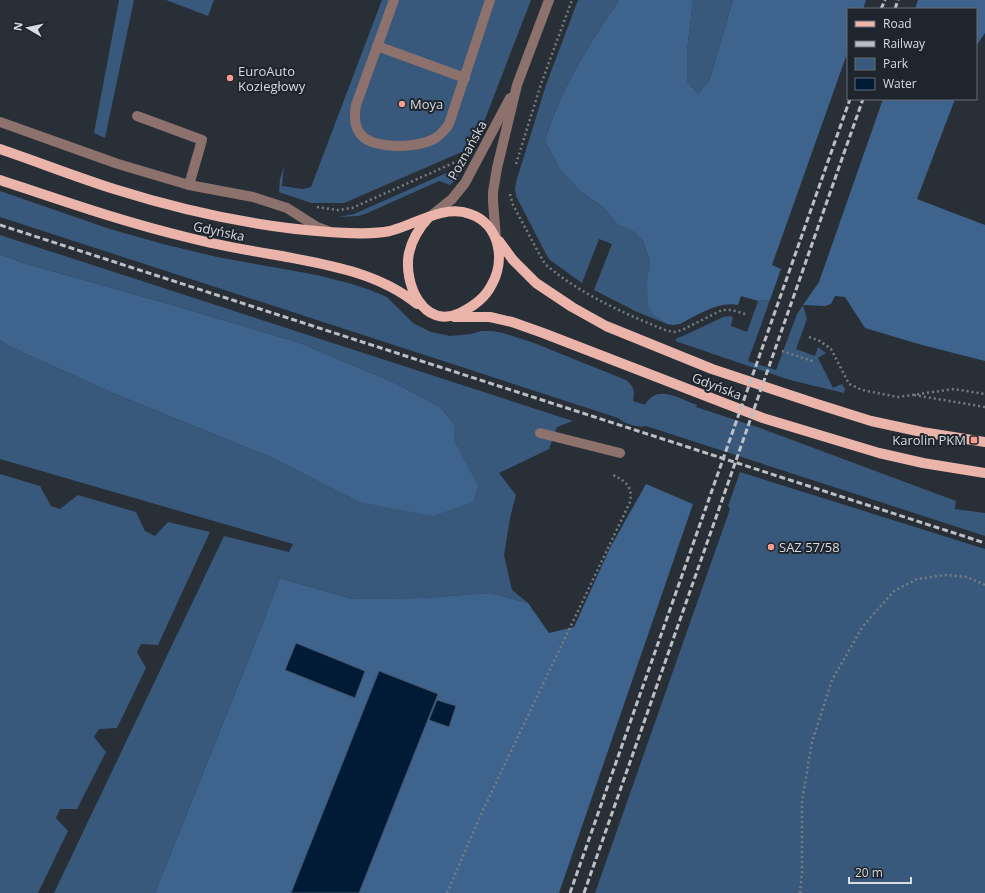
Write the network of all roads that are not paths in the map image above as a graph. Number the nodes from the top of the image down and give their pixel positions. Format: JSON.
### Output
{"nodes":[{"id":1,"x":394,"y":0,"type":"edge"},
{"id":2,"x":490,"y":0,"type":"edge"},
{"id":3,"x":549,"y":0,"type":"edge"},
{"id":4,"x":377,"y":46,"type":"junction"},
{"id":5,"x":465,"y":78,"type":"junction"},
{"id":6,"x":517,"y":85,"type":"junction"},
{"id":7,"x":137,"y":116,"type":"dead end"},
{"id":8,"x":0,"y":122,"type":"edge"},
{"id":9,"x":0,"y":149,"type":"edge"},
{"id":10,"x":0,"y":180,"type":"edge"},
{"id":11,"x":189,"y":185,"type":"junction"},
{"id":12,"x":429,"y":217,"type":"junction"},
{"id":13,"x":331,"y":232,"type":"junction"},
{"id":14,"x":496,"y":238,"type":"junction"},
{"id":15,"x":428,"y":312,"type":"junction"},
{"id":16,"x":443,"y":317,"type":"junction"},
{"id":17,"x":540,"y":433,"type":"dead end"},
{"id":18,"x":985,"y":442,"type":"edge"},
{"id":19,"x":620,"y":453,"type":"dead end"},
{"id":20,"x":985,"y":473,"type":"edge"}],
"edges":[{"from":1,"to":4,"type":"street"},
{"from":2,"to":5,"type":"street"},
{"from":3,"to":6,"type":"street","name":"Poznańska"},
{"from":4,"to":5,"type":"street"},
{"from":4,"to":5,"type":"street"},
{"from":6,"to":12,"type":"street","name":"Poznańska"},
{"from":6,"to":14,"type":"street","name":"Poznańska"},
{"from":7,"to":11,"type":"street"},
{"from":8,"to":11,"type":"street"},
{"from":9,"to":13,"type":"main road","name":"Gdyńska"},
{"from":10,"to":15,"type":"main road","name":"Gdyńska"},
{"from":11,"to":13,"type":"street"},
{"from":12,"to":13,"type":"main road","name":"Gdyńska"},
{"from":12,"to":14,"type":"main road"},
{"from":12,"to":15,"type":"main road"},
{"from":14,"to":16,"type":"main road"},
{"from":14,"to":18,"type":"main road","name":"Gdyńska"},
{"from":15,"to":16,"type":"main road"},
{"from":16,"to":20,"type":"main road","name":"Gdyńska"},
{"from":17,"to":19,"type":"street"}]}
